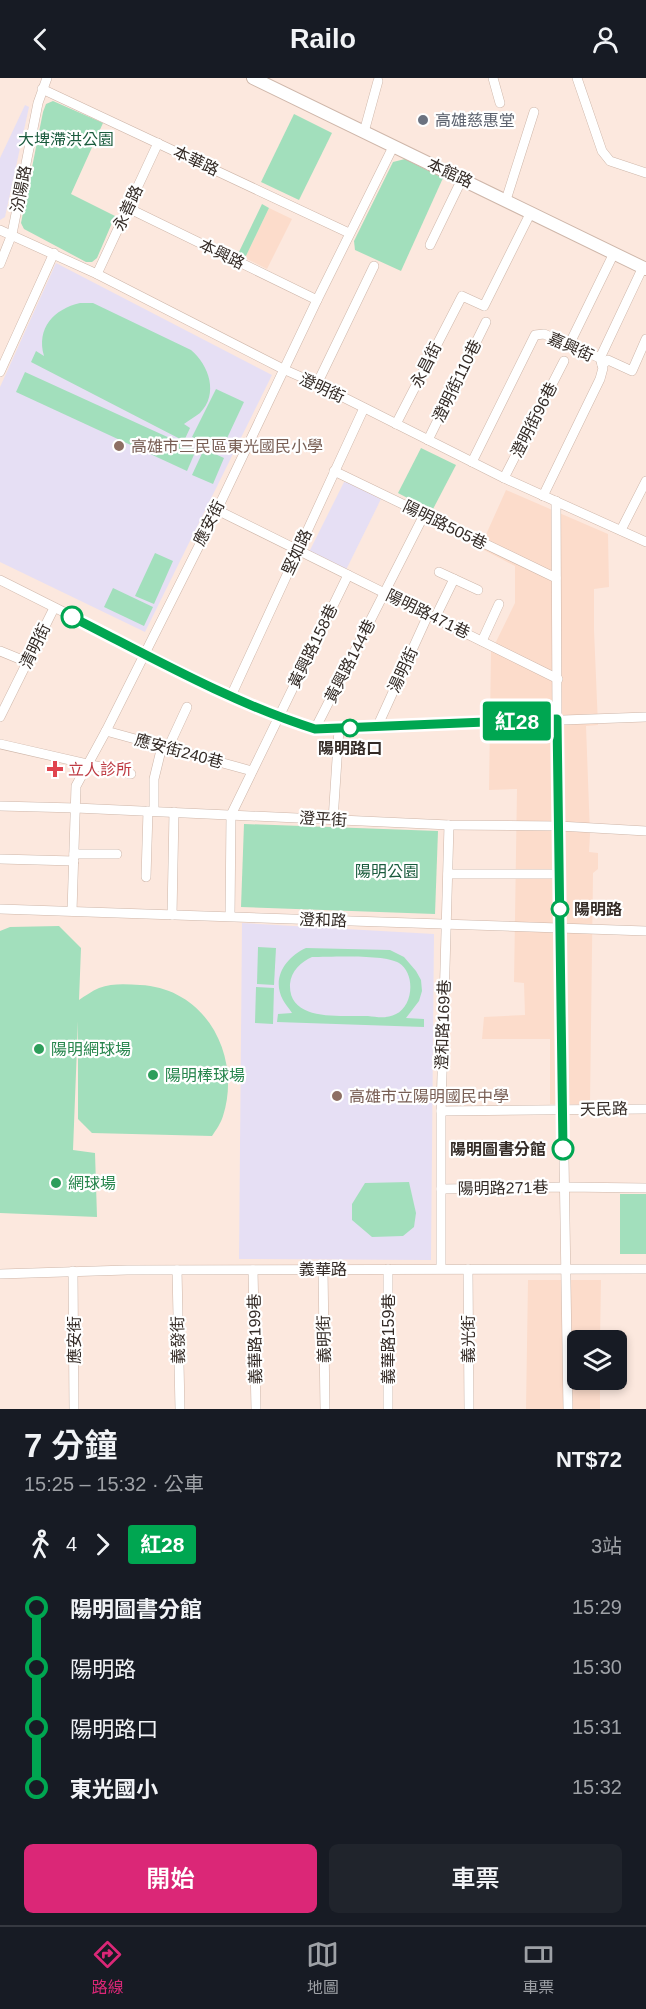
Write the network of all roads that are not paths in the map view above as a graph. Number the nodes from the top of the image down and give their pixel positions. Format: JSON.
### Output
{"nodes":[{"id":1,"x":47,"y":78,"type":"edge"},
{"id":2,"x":253,"y":78,"type":"edge"},
{"id":3,"x":493,"y":78,"type":"edge"},
{"id":4,"x":577,"y":78,"type":"edge"},
{"id":5,"x":378,"y":81,"type":"dead end"},
{"id":6,"x":42,"y":88,"type":"junction"},
{"id":7,"x":500,"y":103,"type":"dead end"},
{"id":8,"x":534,"y":112,"type":"dead end"},
{"id":9,"x":363,"y":132,"type":"junction"},
{"id":10,"x":158,"y":143,"type":"junction"},
{"id":11,"x":393,"y":147,"type":"junction"},
{"id":12,"x":646,"y":173,"type":"edge"},
{"id":13,"x":462,"y":179,"type":"junction"},
{"id":14,"x":506,"y":200,"type":"junction"},
{"id":15,"x":128,"y":208,"type":"junction"},
{"id":16,"x":531,"y":212,"type":"junction"},
{"id":17,"x":0,"y":230,"type":"edge"},
{"id":18,"x":349,"y":233,"type":"junction"},
{"id":19,"x":12,"y":234,"type":"junction"},
{"id":20,"x":430,"y":245,"type":"dead end"},
{"id":21,"x":54,"y":253,"type":"junction"},
{"id":22,"x":614,"y":253,"type":"junction"},
{"id":23,"x":0,"y":264,"type":"edge"},
{"id":24,"x":374,"y":266,"type":"dead end"},
{"id":25,"x":644,"y":268,"type":"edge"},
{"id":26,"x":97,"y":274,"type":"junction"},
{"id":27,"x":317,"y":300,"type":"junction"},
{"id":28,"x":486,"y":322,"type":"dead end"},
{"id":29,"x":646,"y":339,"type":"edge"},
{"id":30,"x":569,"y":345,"type":"junction"},
{"id":31,"x":564,"y":361,"type":"dead end"},
{"id":32,"x":601,"y":362,"type":"junction"},
{"id":33,"x":283,"y":369,"type":"junction"},
{"id":34,"x":0,"y":372,"type":"edge"},
{"id":35,"x":317,"y":384,"type":"junction"},
{"id":36,"x":364,"y":408,"type":"junction"},
{"id":37,"x":396,"y":424,"type":"junction"},
{"id":38,"x":428,"y":440,"type":"junction"},
{"id":39,"x":472,"y":462,"type":"junction"},
{"id":40,"x":334,"y":471,"type":"junction"},
{"id":41,"x":504,"y":478,"type":"junction"},
{"id":42,"x":646,"y":481,"type":"edge"},
{"id":43,"x":543,"y":496,"type":"junction"},
{"id":44,"x":556,"y":501,"type":"junction"},
{"id":45,"x":217,"y":510,"type":"junction"},
{"id":46,"x":424,"y":515,"type":"junction"},
{"id":47,"x":621,"y":530,"type":"junction"},
{"id":48,"x":646,"y":542,"type":"edge"},
{"id":49,"x":298,"y":550,"type":"junction"},
{"id":50,"x":439,"y":572,"type":"dead end"},
{"id":51,"x":348,"y":575,"type":"junction"},
{"id":52,"x":556,"y":578,"type":"junction"},
{"id":53,"x":454,"y":579,"type":"junction"},
{"id":54,"x":0,"y":580,"type":"edge"},
{"id":55,"x":478,"y":590,"type":"dead end"},
{"id":56,"x":385,"y":593,"type":"junction"},
{"id":57,"x":499,"y":604,"type":"dead end"},
{"id":58,"x":54,"y":608,"type":"junction"},
{"id":59,"x":432,"y":616,"type":"junction"},
{"id":60,"x":482,"y":641,"type":"junction"},
{"id":61,"x":0,"y":651,"type":"edge"},
{"id":62,"x":144,"y":654,"type":"junction"},
{"id":63,"x":27,"y":662,"type":"junction"},
{"id":64,"x":558,"y":679,"type":"junction"},
{"id":65,"x":231,"y":696,"type":"junction"},
{"id":66,"x":187,"y":707,"type":"dead end"},
{"id":67,"x":0,"y":717,"type":"edge"},
{"id":68,"x":278,"y":717,"type":"junction"},
{"id":69,"x":646,"y":717,"type":"edge"},
{"id":70,"x":557,"y":719,"type":"junction"},
{"id":71,"x":378,"y":725,"type":"junction"},
{"id":72,"x":315,"y":729,"type":"junction"},
{"id":73,"x":339,"y":729,"type":"junction"},
{"id":74,"x":106,"y":731,"type":"junction"},
{"id":75,"x":0,"y":744,"type":"edge"},
{"id":76,"x":165,"y":747,"type":"junction"},
{"id":77,"x":88,"y":764,"type":"junction"},
{"id":78,"x":252,"y":771,"type":"junction"},
{"id":79,"x":131,"y":774,"type":"dead end"},
{"id":80,"x":0,"y":806,"type":"edge"},
{"id":81,"x":76,"y":808,"type":"junction"},
{"id":82,"x":151,"y":811,"type":"junction"},
{"id":83,"x":174,"y":812,"type":"junction"},
{"id":84,"x":231,"y":815,"type":"junction"},
{"id":85,"x":333,"y":820,"type":"junction"},
{"id":86,"x":449,"y":825,"type":"junction"},
{"id":87,"x":559,"y":826,"type":"junction"},
{"id":88,"x":646,"y":831,"type":"edge"},
{"id":89,"x":117,"y":854,"type":"dead end"},
{"id":90,"x":74,"y":857,"type":"junction"},
{"id":91,"x":0,"y":859,"type":"edge"},
{"id":92,"x":448,"y":874,"type":"junction"},
{"id":93,"x":560,"y":874,"type":"junction"},
{"id":94,"x":146,"y":877,"type":"dead end"},
{"id":95,"x":0,"y":909,"type":"edge"},
{"id":96,"x":72,"y":911,"type":"junction"},
{"id":97,"x":172,"y":915,"type":"junction"},
{"id":98,"x":230,"y":916,"type":"junction"},
{"id":99,"x":446,"y":925,"type":"junction"},
{"id":100,"x":560,"y":929,"type":"junction"},
{"id":101,"x":646,"y":931,"type":"edge"},
{"id":102,"x":646,"y":1109,"type":"edge"},
{"id":103,"x":563,"y":1110,"type":"junction"},
{"id":104,"x":441,"y":1111,"type":"junction"},
{"id":105,"x":564,"y":1187,"type":"junction"},
{"id":106,"x":646,"y":1188,"type":"edge"},
{"id":107,"x":441,"y":1189,"type":"junction"},
{"id":108,"x":441,"y":1268,"type":"junction"},
{"id":109,"x":565,"y":1268,"type":"junction"},
{"id":110,"x":323,"y":1269,"type":"junction"},
{"id":111,"x":388,"y":1269,"type":"junction"},
{"id":112,"x":468,"y":1269,"type":"junction"},
{"id":113,"x":646,"y":1269,"type":"edge"},
{"id":114,"x":177,"y":1270,"type":"junction"},
{"id":115,"x":253,"y":1270,"type":"junction"},
{"id":116,"x":73,"y":1271,"type":"junction"},
{"id":117,"x":0,"y":1274,"type":"edge"},
{"id":118,"x":74,"y":1409,"type":"edge"},
{"id":119,"x":180,"y":1409,"type":"edge"},
{"id":120,"x":256,"y":1409,"type":"edge"},
{"id":121,"x":325,"y":1409,"type":"edge"},
{"id":122,"x":388,"y":1409,"type":"edge"},
{"id":123,"x":469,"y":1409,"type":"edge"},
{"id":124,"x":568,"y":1409,"type":"edge"}],
"edges":[{"from":1,"to":6,"type":"street","name":"汾陽路"},
{"from":2,"to":9,"type":"street","name":"本館路"},
{"from":3,"to":7,"type":"street"},
{"from":4,"to":12,"type":"street"},
{"from":5,"to":9,"type":"street"},
{"from":6,"to":10,"type":"street","name":"本華路"},
{"from":6,"to":19,"type":"street","name":"汾陽路"},
{"from":8,"to":14,"type":"street"},
{"from":9,"to":11,"type":"street","name":"本館路"},
{"from":10,"to":15,"type":"street","name":"永善路"},
{"from":10,"to":18,"type":"street","name":"本華路"},
{"from":11,"to":13,"type":"street","name":"本館路"},
{"from":11,"to":18,"type":"street","name":"應安街"},
{"from":13,"to":14,"type":"street","name":"本館路"},
{"from":13,"to":20,"type":"street"},
{"from":14,"to":16,"type":"street","name":"本館路"},
{"from":15,"to":26,"type":"street","name":"永善路"},
{"from":15,"to":27,"type":"street","name":"本興路"},
{"from":16,"to":22,"type":"street","name":"本館路"},
{"from":16,"to":37,"type":"street","name":"永昌街"},
{"from":17,"to":19,"type":"street","name":"澄明街"},
{"from":18,"to":27,"type":"street","name":"應安街"},
{"from":19,"to":21,"type":"street","name":"澄明街"},
{"from":19,"to":23,"type":"street","name":"汾陽路"},
{"from":21,"to":26,"type":"street","name":"澄明街"},
{"from":21,"to":34,"type":"street"},
{"from":22,"to":25,"type":"street","name":"本館路"},
{"from":22,"to":30,"type":"street"},
{"from":24,"to":35,"type":"street"},
{"from":25,"to":32,"type":"street"},
{"from":26,"to":33,"type":"street","name":"澄明街"},
{"from":27,"to":33,"type":"street","name":"應安街"},
{"from":28,"to":38,"type":"street","name":"澄明街110巷"},
{"from":29,"to":32,"type":"street"},
{"from":30,"to":32,"type":"street","name":"嘉興街"},
{"from":30,"to":39,"type":"street","name":"嘉興街"},
{"from":31,"to":41,"type":"street","name":"澄明街96巷"},
{"from":32,"to":43,"type":"street","name":"嘉興街"},
{"from":33,"to":35,"type":"street","name":"澄明街"},
{"from":33,"to":45,"type":"street","name":"應安街"},
{"from":35,"to":36,"type":"street","name":"澄明街"},
{"from":36,"to":37,"type":"street","name":"澄明街"},
{"from":36,"to":40,"type":"street","name":"堅如路"},
{"from":37,"to":38,"type":"street","name":"澄明街"},
{"from":38,"to":39,"type":"street","name":"澄明街"},
{"from":39,"to":41,"type":"street","name":"澄明街"},
{"from":40,"to":46,"type":"street","name":"陽明路505巷"},
{"from":40,"to":49,"type":"street","name":"堅如路"},
{"from":41,"to":43,"type":"street","name":"澄明街"},
{"from":42,"to":47,"type":"street"},
{"from":43,"to":44,"type":"street","name":"澄明街"},
{"from":44,"to":47,"type":"street","name":"澄明街"},
{"from":44,"to":52,"type":"street"},
{"from":45,"to":49,"type":"street","name":"陽明路471巷"},
{"from":45,"to":62,"type":"street","name":"應安街"},
{"from":46,"to":52,"type":"street","name":"陽明路505巷"},
{"from":46,"to":56,"type":"street","name":"黃興路144巷"},
{"from":47,"to":48,"type":"street","name":"澄明街"},
{"from":49,"to":51,"type":"street","name":"陽明路471巷"},
{"from":49,"to":65,"type":"street","name":"堅如路"},
{"from":50,"to":53,"type":"street"},
{"from":51,"to":56,"type":"street","name":"陽明路471巷"},
{"from":51,"to":68,"type":"street","name":"黃興路158巷"},
{"from":52,"to":64,"type":"street"},
{"from":53,"to":55,"type":"street"},
{"from":53,"to":59,"type":"street","name":"湯明街"},
{"from":54,"to":58,"type":"street"},
{"from":56,"to":59,"type":"street","name":"陽明路471巷"},
{"from":56,"to":72,"type":"street","name":"黃興路144巷"},
{"from":57,"to":60,"type":"street"},
{"from":58,"to":62,"type":"street"},
{"from":58,"to":63,"type":"street","name":"清明街"},
{"from":59,"to":60,"type":"street","name":"陽明路471巷"},
{"from":59,"to":71,"type":"street","name":"湯明街"},
{"from":60,"to":64,"type":"street","name":"陽明路471巷"},
{"from":61,"to":63,"type":"street"},
{"from":62,"to":65,"type":"street"},
{"from":62,"to":74,"type":"street","name":"應安街"},
{"from":63,"to":67,"type":"street","name":"清明街"},
{"from":64,"to":70,"type":"street"},
{"from":65,"to":68,"type":"street"},
{"from":66,"to":76,"type":"street"},
{"from":68,"to":72,"type":"street"},
{"from":68,"to":78,"type":"street","name":"黃興路158巷"},
{"from":69,"to":70,"type":"street"},
{"from":70,"to":71,"type":"street"},
{"from":70,"to":87,"type":"street"},
{"from":71,"to":73,"type":"street"},
{"from":72,"to":73,"type":"street"},
{"from":73,"to":85,"type":"street"},
{"from":74,"to":76,"type":"street","name":"應安街240巷"},
{"from":74,"to":77,"type":"street","name":"應安街"},
{"from":75,"to":77,"type":"street"},
{"from":76,"to":78,"type":"street","name":"應安街240巷"},
{"from":76,"to":82,"type":"street"},
{"from":77,"to":79,"type":"street"},
{"from":77,"to":81,"type":"street","name":"應安街"},
{"from":78,"to":84,"type":"street","name":"黃興路158巷"},
{"from":80,"to":81,"type":"street","name":"澄平街"},
{"from":81,"to":82,"type":"street","name":"澄平街"},
{"from":81,"to":90,"type":"street","name":"應安街"},
{"from":82,"to":83,"type":"street","name":"澄平街"},
{"from":82,"to":94,"type":"street"},
{"from":83,"to":84,"type":"street","name":"澄平街"},
{"from":83,"to":97,"type":"street"},
{"from":84,"to":85,"type":"street","name":"澄平街"},
{"from":84,"to":98,"type":"street"},
{"from":85,"to":86,"type":"street","name":"澄平街"},
{"from":86,"to":87,"type":"street","name":"澄平街"},
{"from":86,"to":92,"type":"street","name":"澄和路169巷"},
{"from":87,"to":88,"type":"street","name":"澄平街"},
{"from":87,"to":93,"type":"street"},
{"from":89,"to":90,"type":"street"},
{"from":90,"to":91,"type":"street"},
{"from":90,"to":96,"type":"street","name":"應安街"},
{"from":92,"to":93,"type":"street"},
{"from":92,"to":99,"type":"street","name":"澄和路169巷"},
{"from":93,"to":100,"type":"street"},
{"from":95,"to":96,"type":"street","name":"澄和路"},
{"from":96,"to":97,"type":"street","name":"澄和路"},
{"from":97,"to":98,"type":"street","name":"澄和路"},
{"from":98,"to":99,"type":"street","name":"澄和路"},
{"from":99,"to":100,"type":"street","name":"澄和路"},
{"from":99,"to":104,"type":"street","name":"澄和路169巷"},
{"from":100,"to":101,"type":"street","name":"澄和路"},
{"from":100,"to":103,"type":"street"},
{"from":102,"to":103,"type":"street","name":"天民路"},
{"from":103,"to":104,"type":"street","name":"天民路"},
{"from":103,"to":105,"type":"street"},
{"from":104,"to":107,"type":"street","name":"澄和路169巷"},
{"from":105,"to":106,"type":"street","name":"陽明路271巷"},
{"from":105,"to":107,"type":"street","name":"陽明路271巷"},
{"from":105,"to":109,"type":"street"},
{"from":107,"to":108,"type":"street","name":"澄和路169巷"},
{"from":108,"to":111,"type":"street","name":"義華路"},
{"from":108,"to":112,"type":"street","name":"義華路"},
{"from":109,"to":112,"type":"street","name":"義華路"},
{"from":109,"to":113,"type":"street","name":"義華路"},
{"from":109,"to":124,"type":"street"},
{"from":110,"to":111,"type":"street","name":"義華路"},
{"from":110,"to":115,"type":"street","name":"義華路"},
{"from":110,"to":121,"type":"street","name":"義明街"},
{"from":111,"to":122,"type":"street","name":"義華路159巷"},
{"from":112,"to":123,"type":"street","name":"義光街"},
{"from":114,"to":115,"type":"street","name":"義華路"},
{"from":114,"to":116,"type":"street","name":"義華路"},
{"from":114,"to":119,"type":"street","name":"義發街"},
{"from":115,"to":120,"type":"street","name":"義華路199巷"},
{"from":116,"to":117,"type":"street","name":"義華路"},
{"from":116,"to":118,"type":"street","name":"應安街"}]}
